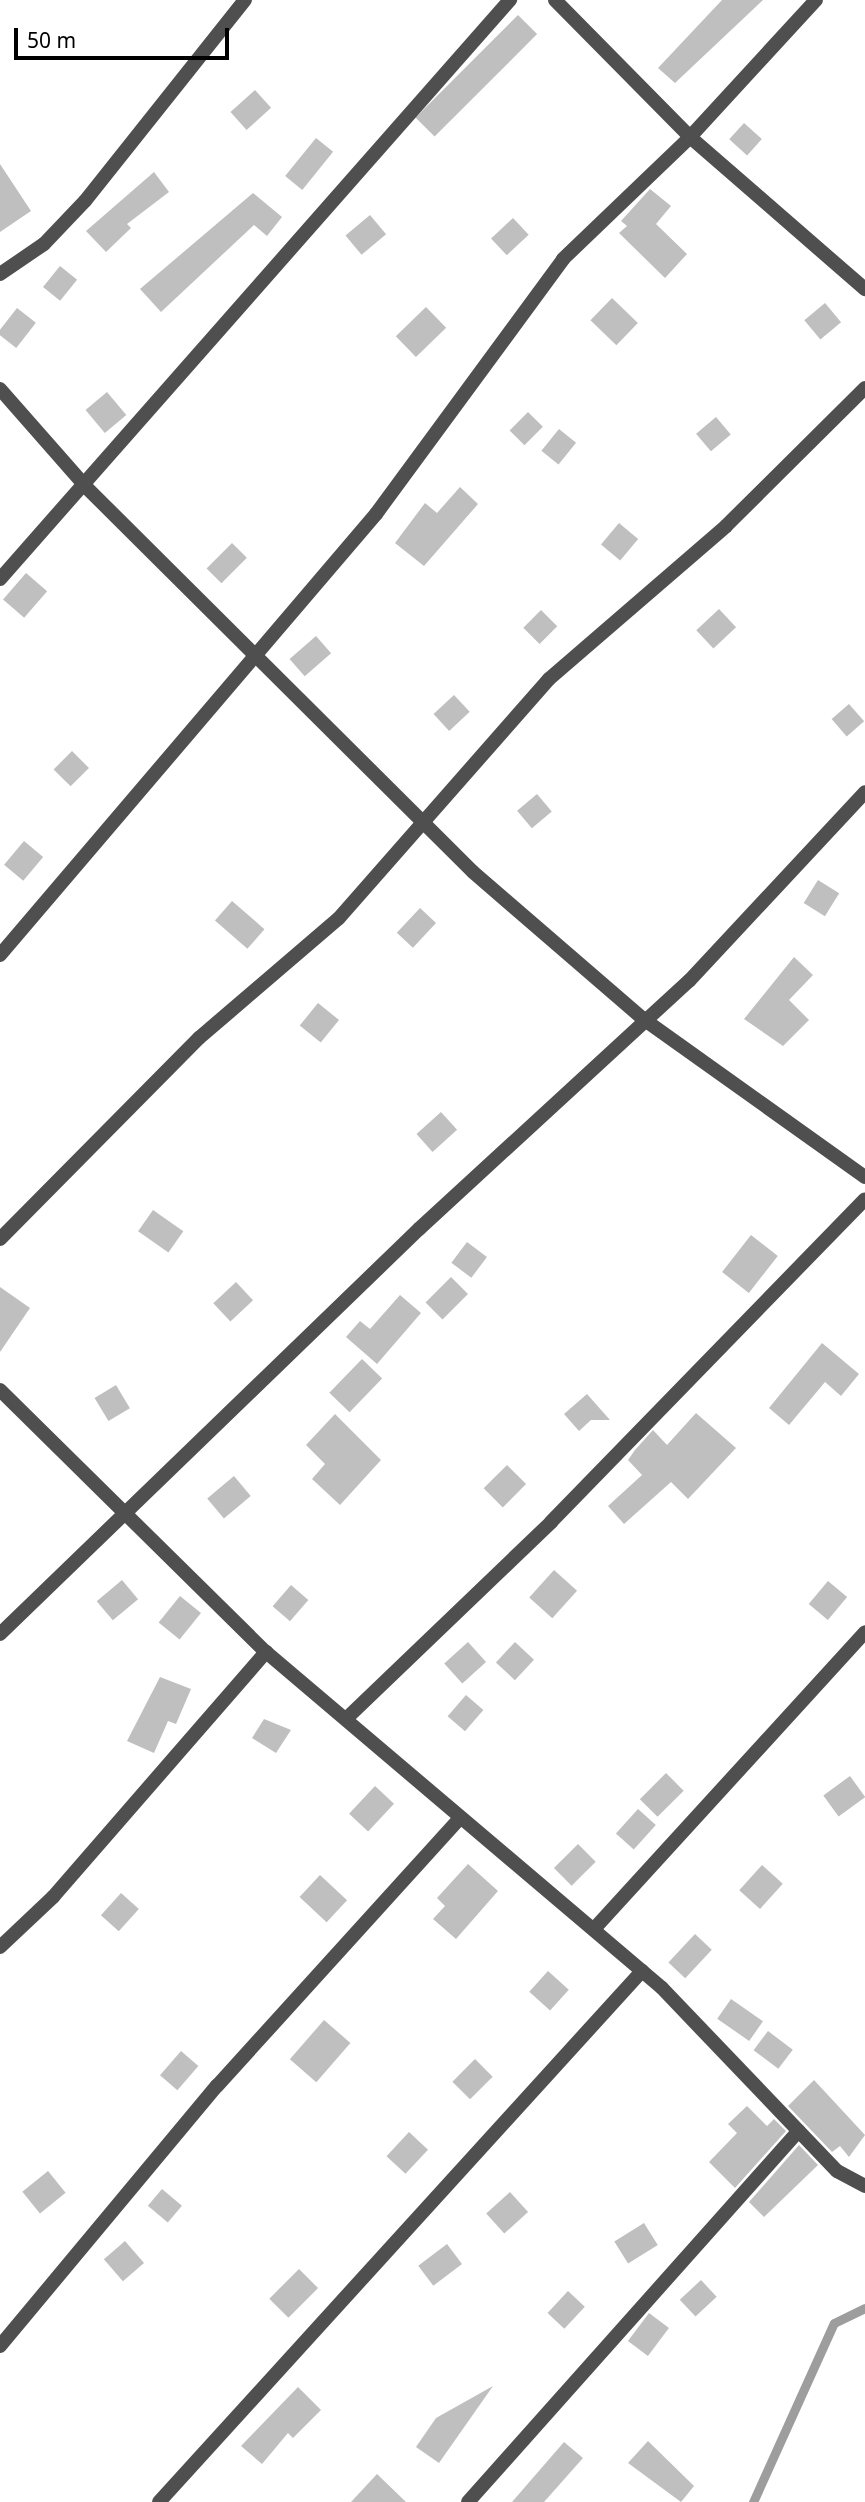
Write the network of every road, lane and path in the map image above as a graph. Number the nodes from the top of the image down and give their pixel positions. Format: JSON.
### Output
{"nodes":[{"id":1,"x":244,"y":0,"type":"edge"},
{"id":2,"x":510,"y":0,"type":"edge"},
{"id":3,"x":555,"y":0,"type":"edge"},
{"id":4,"x":816,"y":0,"type":"edge"},
{"id":5,"x":690,"y":137,"type":"junction"},
{"id":6,"x":0,"y":274,"type":"edge"},
{"id":7,"x":865,"y":289,"type":"edge"},
{"id":8,"x":865,"y":388,"type":"edge"},
{"id":9,"x":0,"y":389,"type":"edge"},
{"id":10,"x":86,"y":488,"type":"junction"},
{"id":11,"x":0,"y":579,"type":"edge"},
{"id":12,"x":256,"y":656,"type":"junction"},
{"id":13,"x":865,"y":792,"type":"edge"},
{"id":14,"x":423,"y":826,"type":"junction"},
{"id":15,"x":0,"y":955,"type":"edge"},
{"id":16,"x":642,"y":1018,"type":"junction"},
{"id":17,"x":865,"y":1177,"type":"edge"},
{"id":18,"x":865,"y":1199,"type":"edge"},
{"id":19,"x":0,"y":1239,"type":"edge"},
{"id":20,"x":0,"y":1390,"type":"edge"},
{"id":21,"x":124,"y":1510,"type":"junction"},
{"id":22,"x":865,"y":1632,"type":"edge"},
{"id":23,"x":0,"y":1633,"type":"edge"},
{"id":24,"x":266,"y":1652,"type":"junction"},
{"id":25,"x":349,"y":1716,"type":"junction"},
{"id":26,"x":460,"y":1818,"type":"junction"},
{"id":27,"x":594,"y":1928,"type":"junction"},
{"id":28,"x":0,"y":1947,"type":"edge"},
{"id":29,"x":642,"y":1971,"type":"junction"},
{"id":30,"x":799,"y":2132,"type":"junction"},
{"id":31,"x":865,"y":2186,"type":"edge"},
{"id":32,"x":0,"y":2346,"type":"edge"},
{"id":33,"x":159,"y":2502,"type":"edge"},
{"id":34,"x":468,"y":2502,"type":"edge"}],
"edges":[{"from":1,"to":6,"type":"street"},
{"from":2,"to":10,"type":"street"},
{"from":3,"to":5,"type":"street"},
{"from":4,"to":5,"type":"street"},
{"from":5,"to":7,"type":"street"},
{"from":5,"to":12,"type":"street"},
{"from":8,"to":14,"type":"street"},
{"from":9,"to":10,"type":"street"},
{"from":10,"to":11,"type":"street"},
{"from":10,"to":12,"type":"street"},
{"from":12,"to":14,"type":"street"},
{"from":12,"to":15,"type":"street"},
{"from":13,"to":16,"type":"street"},
{"from":14,"to":16,"type":"street"},
{"from":14,"to":19,"type":"street"},
{"from":16,"to":17,"type":"street"},
{"from":16,"to":21,"type":"street"},
{"from":18,"to":25,"type":"street"},
{"from":20,"to":21,"type":"street"},
{"from":21,"to":23,"type":"street"},
{"from":21,"to":24,"type":"street"},
{"from":22,"to":27,"type":"street"},
{"from":24,"to":25,"type":"street"},
{"from":24,"to":28,"type":"street"},
{"from":25,"to":26,"type":"street"},
{"from":26,"to":27,"type":"street"},
{"from":26,"to":32,"type":"street"},
{"from":27,"to":29,"type":"street"},
{"from":29,"to":30,"type":"street"},
{"from":29,"to":33,"type":"street"},
{"from":30,"to":31,"type":"street"},
{"from":30,"to":34,"type":"street"}]}
